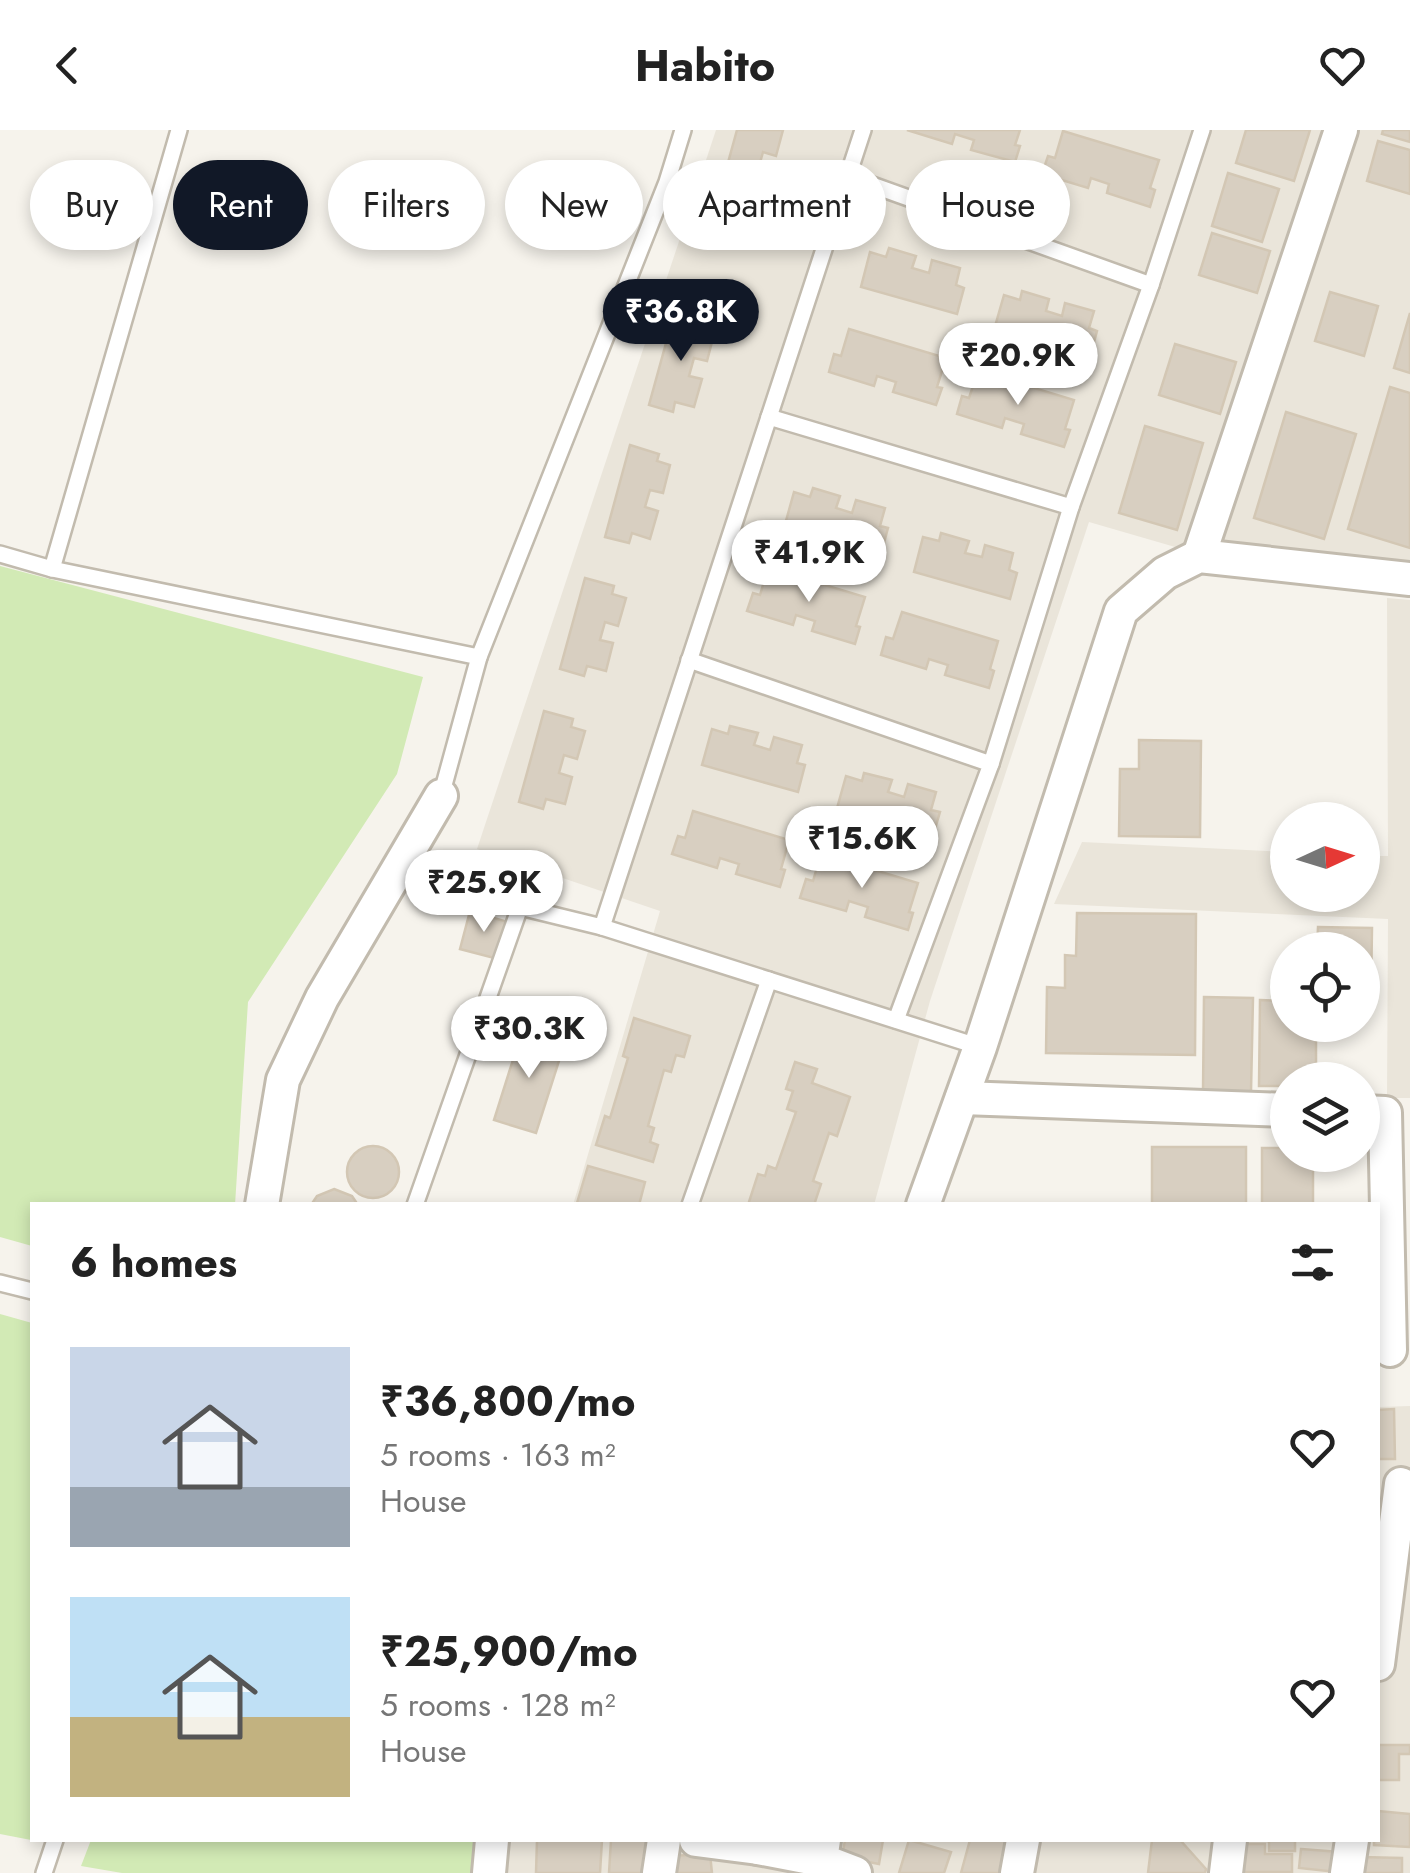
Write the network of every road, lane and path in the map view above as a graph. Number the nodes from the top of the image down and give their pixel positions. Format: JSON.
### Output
{"nodes":[{"id":1,"x":180,"y":130,"type":"edge"},
{"id":2,"x":684,"y":130,"type":"edge"},
{"id":3,"x":863,"y":130,"type":"edge"},
{"id":4,"x":1202,"y":130,"type":"edge"},
{"id":5,"x":1341,"y":130,"type":"edge"},
{"id":6,"x":853,"y":160,"type":"edge"},
{"id":7,"x":886,"y":190,"type":"edge"},
{"id":8,"x":823,"y":250,"type":"edge"},
{"id":9,"x":1152,"y":285,"type":"junction"},
{"id":10,"x":769,"y":417,"type":"junction"},
{"id":11,"x":1071,"y":507,"type":"junction"},
{"id":12,"x":0,"y":554,"type":"edge"},
{"id":13,"x":1199,"y":556,"type":"junction"},
{"id":14,"x":52,"y":569,"type":"junction"},
{"id":15,"x":1410,"y":580,"type":"edge"},
{"id":16,"x":479,"y":658,"type":"junction"},
{"id":17,"x":689,"y":660,"type":"junction"},
{"id":18,"x":991,"y":764,"type":"junction"},
{"id":19,"x":441,"y":796,"type":"joint"},
{"id":20,"x":602,"y":927,"type":"junction"},
{"id":21,"x":769,"y":980,"type":"junction"},
{"id":22,"x":896,"y":1020,"type":"junction"},
{"id":23,"x":980,"y":1046,"type":"junction"},
{"id":24,"x":962,"y":1098,"type":"junction"},
{"id":25,"x":1270,"y":1109,"type":"edge"},
{"id":26,"x":1380,"y":1113,"type":"edge"},
{"id":27,"x":263,"y":1202,"type":"edge"},
{"id":28,"x":416,"y":1202,"type":"edge"},
{"id":29,"x":691,"y":1202,"type":"edge"},
{"id":30,"x":924,"y":1202,"type":"edge"},
{"id":31,"x":0,"y":1283,"type":"edge"},
{"id":32,"x":30,"y":1290,"type":"edge"},
{"id":33,"x":1392,"y":1350,"type":"edge"},
{"id":34,"x":1396,"y":1484,"type":"edge"},
{"id":35,"x":1380,"y":1644,"type":"edge"},
{"id":36,"x":55,"y":1842,"type":"edge"},
{"id":37,"x":492,"y":1842,"type":"edge"},
{"id":38,"x":664,"y":1842,"type":"edge"},
{"id":39,"x":727,"y":1842,"type":"edge"},
{"id":40,"x":1023,"y":1842,"type":"edge"},
{"id":41,"x":1230,"y":1842,"type":"edge"},
{"id":42,"x":1352,"y":1842,"type":"edge"},
{"id":43,"x":758,"y":1844,"type":"edge"},
{"id":44,"x":822,"y":1858,"type":"edge"},
{"id":45,"x":44,"y":1873,"type":"edge"},
{"id":46,"x":490,"y":1873,"type":"edge"},
{"id":47,"x":658,"y":1873,"type":"edge"},
{"id":48,"x":855,"y":1873,"type":"edge"},
{"id":49,"x":1017,"y":1873,"type":"edge"},
{"id":50,"x":1226,"y":1873,"type":"edge"},
{"id":51,"x":1347,"y":1873,"type":"edge"}],
"edges":[{"from":1,"to":14,"type":"lane"},
{"from":2,"to":16,"type":"lane"},
{"from":3,"to":6,"type":"lane"},
{"from":4,"to":9,"type":"lane"},
{"from":5,"to":13,"type":"street"},
{"from":7,"to":9,"type":"lane"},
{"from":8,"to":10,"type":"lane"},
{"from":9,"to":11,"type":"lane"},
{"from":10,"to":11,"type":"lane"},
{"from":10,"to":17,"type":"lane"},
{"from":11,"to":18,"type":"lane"},
{"from":12,"to":14,"type":"lane"},
{"from":13,"to":15,"type":"street"},
{"from":13,"to":23,"type":"street"},
{"from":14,"to":16,"type":"lane"},
{"from":16,"to":19,"type":"lane"},
{"from":17,"to":18,"type":"lane"},
{"from":17,"to":20,"type":"lane"},
{"from":18,"to":22,"type":"lane"},
{"from":19,"to":27,"type":"street"},
{"from":20,"to":21,"type":"lane"},
{"from":20,"to":28,"type":"lane"},
{"from":21,"to":22,"type":"lane"},
{"from":21,"to":29,"type":"lane"},
{"from":22,"to":23,"type":"lane"},
{"from":23,"to":24,"type":"street"},
{"from":24,"to":25,"type":"street"},
{"from":24,"to":30,"type":"street"},
{"from":26,"to":33,"type":"street"},
{"from":31,"to":32,"type":"lane"},
{"from":34,"to":35,"type":"street"},
{"from":36,"to":45,"type":"lane"},
{"from":37,"to":46,"type":"street"},
{"from":38,"to":47,"type":"street"},
{"from":39,"to":43,"type":"street"},
{"from":40,"to":49,"type":"street"},
{"from":41,"to":50,"type":"street"},
{"from":42,"to":51,"type":"street"},
{"from":43,"to":44,"type":"street"},
{"from":44,"to":48,"type":"street"}]}
